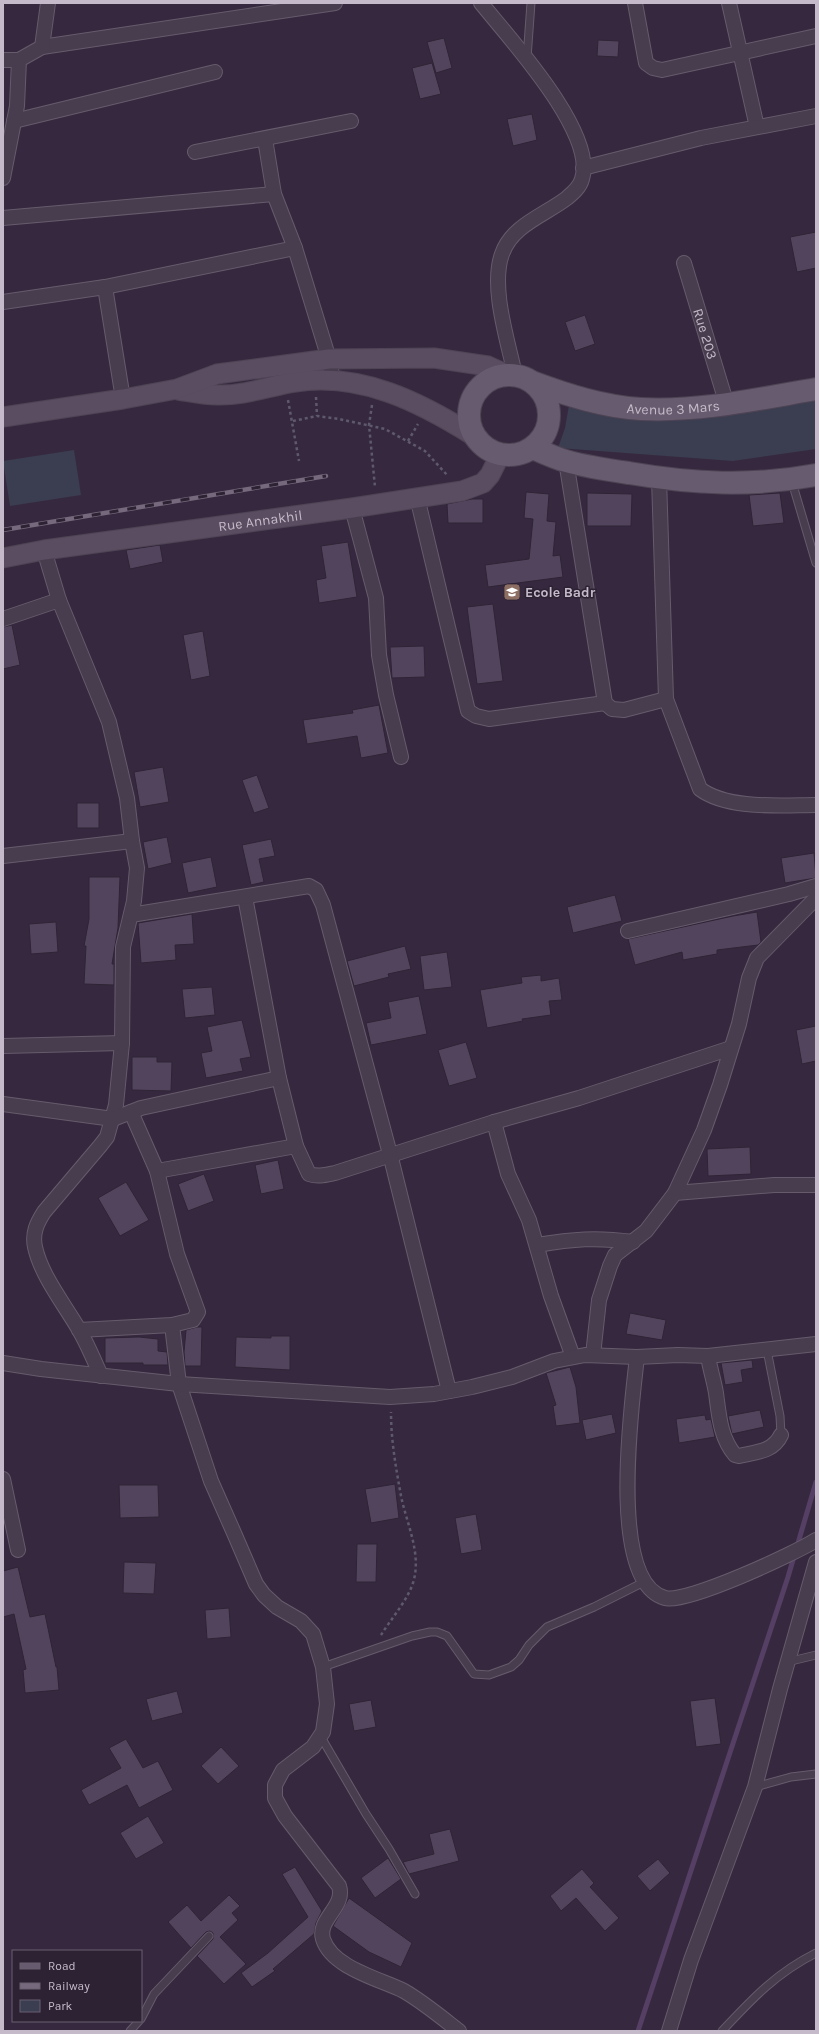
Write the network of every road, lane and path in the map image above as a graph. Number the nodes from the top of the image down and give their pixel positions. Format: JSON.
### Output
{"nodes":[{"id":1,"x":48,"y":3,"type":"edge"},
{"id":2,"x":335,"y":3,"type":"edge"},
{"id":3,"x":481,"y":3,"type":"edge"},
{"id":4,"x":531,"y":3,"type":"edge"},
{"id":5,"x":635,"y":3,"type":"edge"},
{"id":6,"x":729,"y":3,"type":"edge"},
{"id":7,"x":816,"y":36,"type":"edge"},
{"id":8,"x":42,"y":47,"type":"junction"},
{"id":9,"x":740,"y":53,"type":"junction"},
{"id":10,"x":3,"y":60,"type":"edge"},
{"id":11,"x":19,"y":60,"type":"junction"},
{"id":12,"x":527,"y":60,"type":"junction"},
{"id":13,"x":215,"y":72,"type":"dead end"},
{"id":14,"x":816,"y":116,"type":"edge"},
{"id":15,"x":351,"y":121,"type":"dead end"},
{"id":16,"x":757,"y":128,"type":"junction"},
{"id":17,"x":10,"y":130,"type":"edge"},
{"id":18,"x":265,"y":139,"type":"junction"},
{"id":19,"x":195,"y":152,"type":"dead end"},
{"id":20,"x":583,"y":168,"type":"junction"},
{"id":21,"x":3,"y":178,"type":"edge"},
{"id":22,"x":274,"y":194,"type":"junction"},
{"id":23,"x":3,"y":218,"type":"edge"},
{"id":24,"x":295,"y":248,"type":"junction"},
{"id":25,"x":684,"y":263,"type":"dead end"},
{"id":26,"x":105,"y":287,"type":"junction"},
{"id":27,"x":3,"y":302,"type":"edge"},
{"id":28,"x":329,"y":359,"type":"junction"},
{"id":29,"x":518,"y":377,"type":"junction"},
{"id":30,"x":333,"y":380,"type":"junction"},
{"id":31,"x":285,"y":384,"type":"junction"},
{"id":32,"x":375,"y":387,"type":"junction"},
{"id":33,"x":816,"y":389,"type":"edge"},
{"id":34,"x":177,"y":390,"type":"junction"},
{"id":35,"x":123,"y":400,"type":"junction"},
{"id":36,"x":727,"y":405,"type":"junction"},
{"id":37,"x":3,"y":417,"type":"edge"},
{"id":38,"x":293,"y":421,"type":"junction"},
{"id":39,"x":369,"y":425,"type":"junction"},
{"id":40,"x":474,"y":436,"type":"junction"},
{"id":41,"x":532,"y":448,"type":"junction"},
{"id":42,"x":500,"y":455,"type":"junction"},
{"id":43,"x":299,"y":461,"type":"dead end"},
{"id":44,"x":566,"y":461,"type":"junction"},
{"id":45,"x":816,"y":475,"type":"edge"},
{"id":46,"x":659,"y":478,"type":"junction"},
{"id":47,"x":792,"y":480,"type":"junction"},
{"id":48,"x":462,"y":491,"type":"junction"},
{"id":49,"x":417,"y":498,"type":"junction"},
{"id":50,"x":377,"y":504,"type":"junction"},
{"id":51,"x":352,"y":508,"type":"junction"},
{"id":52,"x":44,"y":550,"type":"junction"},
{"id":53,"x":3,"y":558,"type":"edge"},
{"id":54,"x":816,"y":563,"type":"edge"},
{"id":55,"x":60,"y":600,"type":"junction"},
{"id":56,"x":3,"y":619,"type":"edge"},
{"id":57,"x":666,"y":699,"type":"junction"},
{"id":58,"x":605,"y":703,"type":"junction"},
{"id":59,"x":401,"y":757,"type":"dead end"},
{"id":60,"x":813,"y":808,"type":"edge"},
{"id":61,"x":132,"y":841,"type":"junction"},
{"id":62,"x":3,"y":856,"type":"edge"},
{"id":63,"x":816,"y":886,"type":"edge"},
{"id":64,"x":245,"y":897,"type":"junction"},
{"id":65,"x":816,"y":898,"type":"edge"},
{"id":66,"x":131,"y":915,"type":"junction"},
{"id":67,"x":628,"y":930,"type":"dead end"},
{"id":68,"x":122,"y":1043,"type":"junction"},
{"id":69,"x":3,"y":1046,"type":"edge"},
{"id":70,"x":731,"y":1048,"type":"junction"},
{"id":71,"x":279,"y":1078,"type":"junction"},
{"id":72,"x":3,"y":1104,"type":"edge"},
{"id":73,"x":131,"y":1112,"type":"junction"},
{"id":74,"x":113,"y":1119,"type":"junction"},
{"id":75,"x":494,"y":1122,"type":"junction"},
{"id":76,"x":296,"y":1146,"type":"junction"},
{"id":77,"x":390,"y":1154,"type":"junction"},
{"id":78,"x":157,"y":1171,"type":"junction"},
{"id":79,"x":816,"y":1185,"type":"edge"},
{"id":80,"x":675,"y":1193,"type":"junction"},
{"id":81,"x":633,"y":1242,"type":"junction"},
{"id":82,"x":537,"y":1245,"type":"junction"},
{"id":83,"x":172,"y":1325,"type":"junction"},
{"id":84,"x":80,"y":1330,"type":"junction"},
{"id":85,"x":816,"y":1344,"type":"edge"},
{"id":86,"x":766,"y":1350,"type":"junction"},
{"id":87,"x":593,"y":1355,"type":"junction"},
{"id":88,"x":708,"y":1356,"type":"junction"},
{"id":89,"x":573,"y":1357,"type":"junction"},
{"id":90,"x":637,"y":1357,"type":"junction"},
{"id":91,"x":3,"y":1362,"type":"edge"},
{"id":92,"x":101,"y":1376,"type":"junction"},
{"id":93,"x":179,"y":1384,"type":"junction"},
{"id":94,"x":449,"y":1391,"type":"junction"},
{"id":95,"x":390,"y":1398,"type":"junction"},
{"id":96,"x":781,"y":1435,"type":"joint"},
{"id":97,"x":3,"y":1479,"type":"edge"},
{"id":98,"x":816,"y":1540,"type":"edge"},
{"id":99,"x":18,"y":1550,"type":"dead end"},
{"id":100,"x":816,"y":1562,"type":"edge"},
{"id":101,"x":646,"y":1581,"type":"junction"},
{"id":102,"x":370,"y":1651,"type":"junction"},
{"id":103,"x":816,"y":1655,"type":"edge"},
{"id":104,"x":787,"y":1662,"type":"junction"},
{"id":105,"x":323,"y":1667,"type":"junction"},
{"id":106,"x":321,"y":1737,"type":"junction"},
{"id":107,"x":816,"y":1774,"type":"edge"},
{"id":108,"x":755,"y":1787,"type":"junction"},
{"id":109,"x":414,"y":1894,"type":"dead end"},
{"id":110,"x":209,"y":1936,"type":"dead end"},
{"id":111,"x":816,"y":1953,"type":"edge"},
{"id":112,"x":142,"y":2016,"type":"edge"},
{"id":113,"x":138,"y":2022,"type":"edge"},
{"id":114,"x":130,"y":2031,"type":"edge"},
{"id":115,"x":458,"y":2031,"type":"edge"},
{"id":116,"x":669,"y":2031,"type":"edge"},
{"id":117,"x":722,"y":2031,"type":"edge"}],
"edges":[{"from":1,"to":8,"type":"street"},
{"from":2,"to":8,"type":"street"},
{"from":3,"to":12,"type":"street"},
{"from":4,"to":12,"type":"lane"},
{"from":5,"to":9,"type":"street"},
{"from":6,"to":9,"type":"street"},
{"from":7,"to":9,"type":"street"},
{"from":8,"to":11,"type":"street"},
{"from":9,"to":16,"type":"street"},
{"from":10,"to":11,"type":"street"},
{"from":11,"to":17,"type":"street"},
{"from":12,"to":20,"type":"street"},
{"from":13,"to":17,"type":"street"},
{"from":14,"to":16,"type":"street"},
{"from":15,"to":18,"type":"street"},
{"from":16,"to":20,"type":"street"},
{"from":17,"to":21,"type":"street"},
{"from":18,"to":19,"type":"street"},
{"from":18,"to":22,"type":"street"},
{"from":20,"to":29,"type":"street"},
{"from":22,"to":23,"type":"street"},
{"from":22,"to":24,"type":"street"},
{"from":24,"to":26,"type":"street"},
{"from":24,"to":28,"type":"street"},
{"from":25,"to":36,"type":"street","name":"Rue 203"},
{"from":26,"to":27,"type":"street"},
{"from":26,"to":35,"type":"street"},
{"from":28,"to":29,"type":"main road"},
{"from":28,"to":30,"type":"street"},
{"from":28,"to":34,"type":"main road"},
{"from":29,"to":36,"type":"main road","name":"Avenue 3 Mars"},
{"from":29,"to":40,"type":"main road"},
{"from":29,"to":41,"type":"main road"},
{"from":30,"to":31,"type":"main road"},
{"from":30,"to":32,"type":"main road"},
{"from":31,"to":34,"type":"main road"},
{"from":31,"to":38,"type":"path"},
{"from":32,"to":39,"type":"path"},
{"from":32,"to":40,"type":"main road"},
{"from":33,"to":36,"type":"main road","name":"Avenue 3 Mars"},
{"from":34,"to":35,"type":"main road"},
{"from":35,"to":37,"type":"main road"},
{"from":38,"to":39,"type":"path"},
{"from":38,"to":43,"type":"path"},
{"from":39,"to":48,"type":"path"},
{"from":39,"to":50,"type":"path"},
{"from":40,"to":42,"type":"main road"},
{"from":41,"to":42,"type":"main road"},
{"from":41,"to":44,"type":"main road"},
{"from":42,"to":48,"type":"main road","name":"Rue Annakhil"},
{"from":44,"to":46,"type":"main road"},
{"from":44,"to":58,"type":"street"},
{"from":45,"to":47,"type":"main road"},
{"from":46,"to":47,"type":"main road"},
{"from":46,"to":57,"type":"street"},
{"from":47,"to":54,"type":"lane"},
{"from":48,"to":49,"type":"main road","name":"Rue Annakhil"},
{"from":49,"to":50,"type":"main road","name":"Rue Annakhil"},
{"from":49,"to":58,"type":"street"},
{"from":50,"to":51,"type":"main road","name":"Rue Annakhil"},
{"from":51,"to":52,"type":"main road","name":"Rue Annakhil"},
{"from":51,"to":59,"type":"street"},
{"from":52,"to":53,"type":"main road","name":"Rue Annakhil"},
{"from":52,"to":55,"type":"street"},
{"from":55,"to":56,"type":"street"},
{"from":55,"to":61,"type":"street"},
{"from":57,"to":58,"type":"street"},
{"from":57,"to":60,"type":"street"},
{"from":61,"to":62,"type":"street"},
{"from":61,"to":66,"type":"street"},
{"from":63,"to":67,"type":"street"},
{"from":64,"to":66,"type":"street"},
{"from":64,"to":71,"type":"street"},
{"from":64,"to":77,"type":"street"},
{"from":65,"to":70,"type":"street"},
{"from":66,"to":68,"type":"street"},
{"from":68,"to":69,"type":"street"},
{"from":68,"to":74,"type":"street"},
{"from":70,"to":75,"type":"street"},
{"from":70,"to":80,"type":"street"},
{"from":71,"to":73,"type":"street"},
{"from":71,"to":76,"type":"street"},
{"from":72,"to":74,"type":"street"},
{"from":73,"to":74,"type":"street"},
{"from":73,"to":78,"type":"street"},
{"from":74,"to":84,"type":"street"},
{"from":75,"to":77,"type":"street"},
{"from":75,"to":82,"type":"street"},
{"from":76,"to":77,"type":"street"},
{"from":76,"to":78,"type":"street"},
{"from":77,"to":94,"type":"street"},
{"from":78,"to":83,"type":"street"},
{"from":79,"to":80,"type":"street"},
{"from":80,"to":81,"type":"street"},
{"from":81,"to":82,"type":"street"},
{"from":81,"to":87,"type":"street"},
{"from":82,"to":89,"type":"street"},
{"from":83,"to":84,"type":"street"},
{"from":83,"to":93,"type":"street"},
{"from":84,"to":92,"type":"street"},
{"from":85,"to":86,"type":"street"},
{"from":86,"to":88,"type":"street"},
{"from":86,"to":96,"type":"lane"},
{"from":87,"to":89,"type":"street"},
{"from":87,"to":90,"type":"street"},
{"from":88,"to":90,"type":"street"},
{"from":88,"to":96,"type":"street"},
{"from":89,"to":94,"type":"street"},
{"from":90,"to":101,"type":"street"},
{"from":91,"to":92,"type":"street"},
{"from":92,"to":93,"type":"street"},
{"from":93,"to":95,"type":"street"},
{"from":93,"to":105,"type":"street"},
{"from":94,"to":95,"type":"street"},
{"from":95,"to":102,"type":"path"},
{"from":97,"to":99,"type":"street"},
{"from":98,"to":101,"type":"street"},
{"from":100,"to":104,"type":"street"},
{"from":101,"to":102,"type":"lane"},
{"from":102,"to":105,"type":"lane"},
{"from":103,"to":104,"type":"lane"},
{"from":104,"to":108,"type":"street"},
{"from":105,"to":106,"type":"street"},
{"from":106,"to":109,"type":"lane"},
{"from":106,"to":115,"type":"street"},
{"from":107,"to":108,"type":"lane"},
{"from":108,"to":116,"type":"street"},
{"from":110,"to":112,"type":"lane"},
{"from":111,"to":117,"type":"lane"},
{"from":113,"to":114,"type":"lane"}]}
